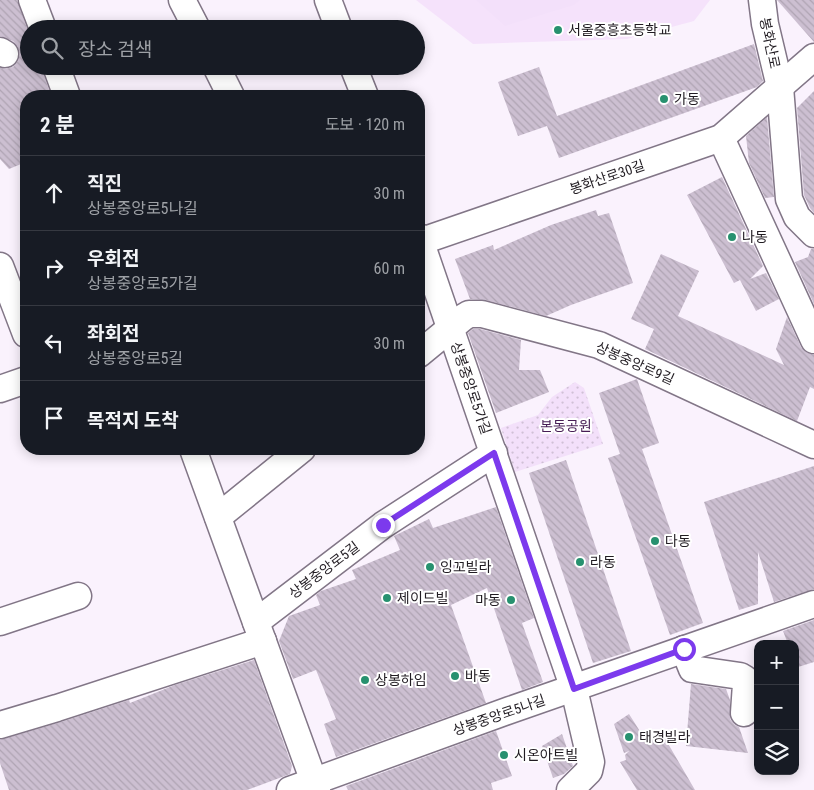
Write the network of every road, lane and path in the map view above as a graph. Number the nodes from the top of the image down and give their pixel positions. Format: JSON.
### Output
{"nodes":[{"id":1,"x":32,"y":0,"type":"edge"},
{"id":2,"x":182,"y":0,"type":"edge"},
{"id":3,"x":328,"y":0,"type":"edge"},
{"id":4,"x":762,"y":0,"type":"edge"},
{"id":5,"x":39,"y":20,"type":"edge"},
{"id":6,"x":192,"y":20,"type":"edge"},
{"id":7,"x":336,"y":20,"type":"edge"},
{"id":8,"x":814,"y":57,"type":"edge"},
{"id":9,"x":59,"y":75,"type":"edge"},
{"id":10,"x":220,"y":75,"type":"edge"},
{"id":11,"x":357,"y":75,"type":"edge"},
{"id":12,"x":780,"y":87,"type":"junction"},
{"id":13,"x":65,"y":90,"type":"edge"},
{"id":14,"x":228,"y":90,"type":"edge"},
{"id":15,"x":363,"y":90,"type":"edge"},
{"id":16,"x":721,"y":138,"type":"junction"},
{"id":17,"x":814,"y":234,"type":"edge"},
{"id":18,"x":425,"y":238,"type":"edge"},
{"id":19,"x":425,"y":256,"type":"edge"},
{"id":20,"x":0,"y":266,"type":"edge"},
{"id":21,"x":20,"y":318,"type":"edge"},
{"id":22,"x":451,"y":328,"type":"junction"},
{"id":23,"x":814,"y":340,"type":"edge"},
{"id":24,"x":425,"y":349,"type":"edge"},
{"id":25,"x":20,"y":382,"type":"edge"},
{"id":26,"x":0,"y":389,"type":"edge"},
{"id":27,"x":814,"y":445,"type":"edge"},
{"id":28,"x":494,"y":453,"type":"junction"},
{"id":29,"x":195,"y":455,"type":"edge"},
{"id":30,"x":294,"y":455,"type":"edge"},
{"id":31,"x":218,"y":516,"type":"junction"},
{"id":32,"x":78,"y":596,"type":"dead end"},
{"id":33,"x":814,"y":604,"type":"edge"},
{"id":34,"x":0,"y":622,"type":"edge"},
{"id":35,"x":259,"y":632,"type":"junction"},
{"id":36,"x":684,"y":649,"type":"junction"},
{"id":37,"x":574,"y":689,"type":"junction"},
{"id":38,"x":744,"y":713,"type":"dead end"},
{"id":39,"x":0,"y":725,"type":"edge"},
{"id":40,"x":307,"y":787,"type":"edge"},
{"id":41,"x":570,"y":790,"type":"edge"}],
"edges":[{"from":1,"to":5,"type":"street"},
{"from":2,"to":6,"type":"street"},
{"from":3,"to":7,"type":"street"},
{"from":4,"to":12,"type":"street","name":"봉화산로"},
{"from":8,"to":12,"type":"street","name":"봉화산로30길"},
{"from":9,"to":13,"type":"street"},
{"from":10,"to":14,"type":"street"},
{"from":11,"to":15,"type":"street"},
{"from":12,"to":16,"type":"street","name":"봉화산로30길"},
{"from":12,"to":17,"type":"street"},
{"from":16,"to":18,"type":"street","name":"봉화산로30길"},
{"from":16,"to":23,"type":"street"},
{"from":19,"to":22,"type":"street","name":"상봉중앙로5가길"},
{"from":20,"to":21,"type":"street"},
{"from":22,"to":24,"type":"street"},
{"from":22,"to":27,"type":"street","name":"상봉중앙로9길"},
{"from":22,"to":28,"type":"street","name":"상봉중앙로5가길"},
{"from":25,"to":26,"type":"street"},
{"from":28,"to":35,"type":"street","name":"상봉중앙로5길"},
{"from":28,"to":37,"type":"street","name":"상봉중앙로5가길"},
{"from":29,"to":31,"type":"street"},
{"from":30,"to":31,"type":"street"},
{"from":31,"to":35,"type":"street"},
{"from":32,"to":34,"type":"street"},
{"from":33,"to":36,"type":"street","name":"상봉중앙로5나길"},
{"from":35,"to":39,"type":"street","name":"상봉중앙로5길"},
{"from":35,"to":40,"type":"street"},
{"from":36,"to":37,"type":"street","name":"상봉중앙로5나길"},
{"from":36,"to":38,"type":"street"},
{"from":37,"to":40,"type":"street","name":"상봉중앙로5나길"},
{"from":37,"to":41,"type":"street","name":"상봉중앙로5가길"}]}
